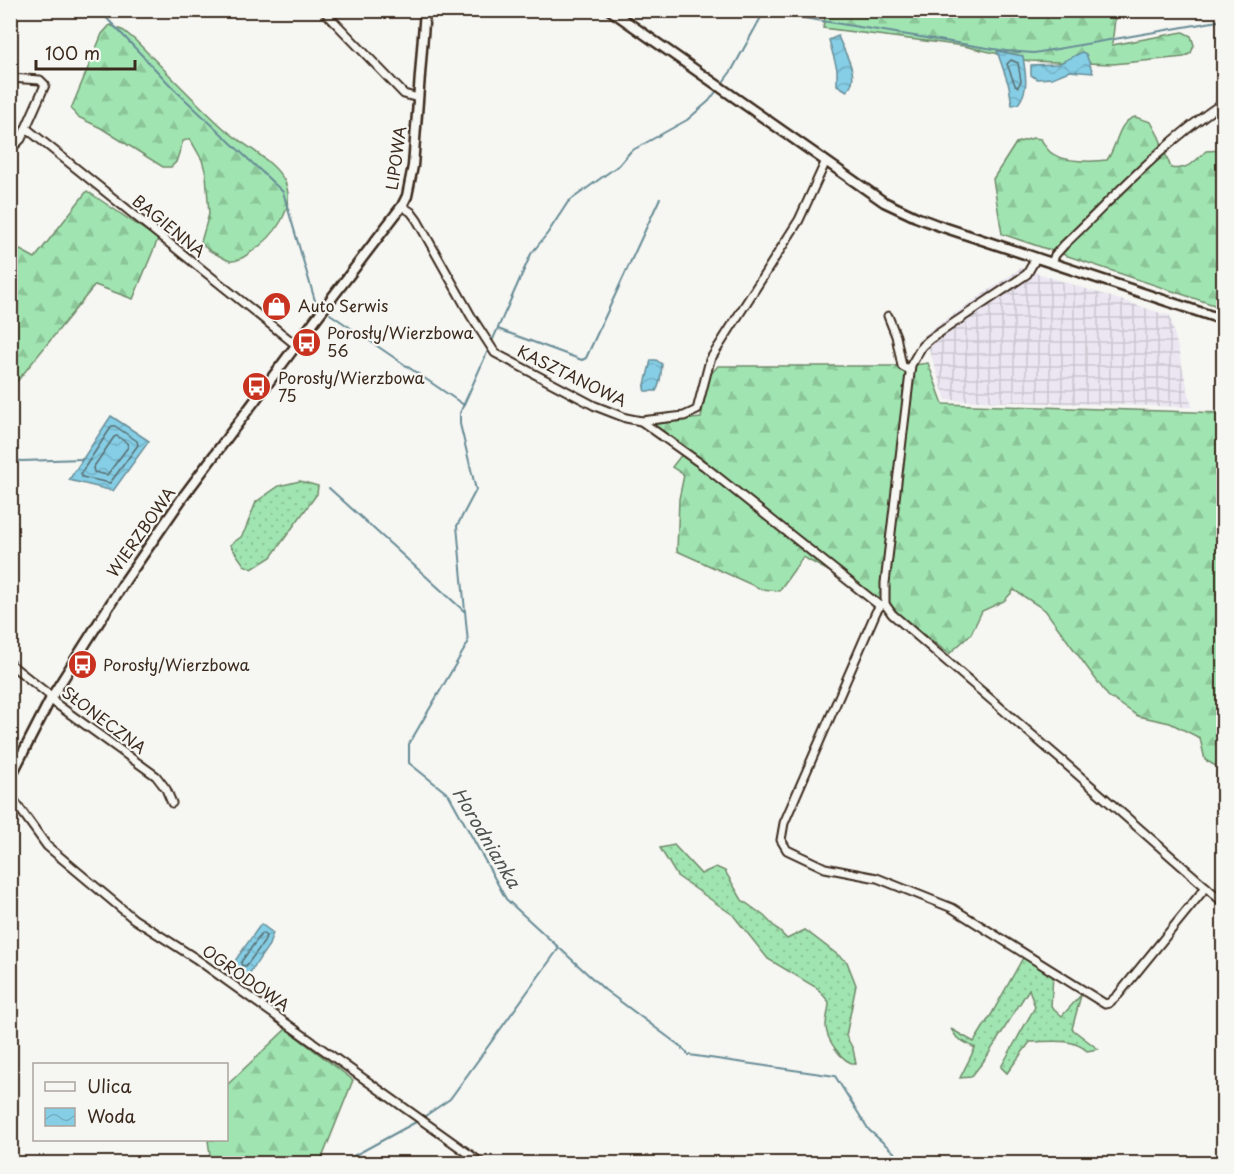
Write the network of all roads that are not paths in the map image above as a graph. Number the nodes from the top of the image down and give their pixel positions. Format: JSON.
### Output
{"nodes":[{"id":1,"x":323,"y":10,"type":"edge"},
{"id":2,"x":425,"y":10,"type":"edge"},
{"id":3,"x":610,"y":10,"type":"edge"},
{"id":4,"x":10,"y":78,"type":"edge"},
{"id":5,"x":418,"y":98,"type":"junction"},
{"id":6,"x":1224,"y":102,"type":"edge"},
{"id":7,"x":26,"y":128,"type":"junction"},
{"id":8,"x":10,"y":150,"type":"edge"},
{"id":9,"x":825,"y":163,"type":"junction"},
{"id":10,"x":402,"y":206,"type":"junction"},
{"id":11,"x":1036,"y":258,"type":"junction"},
{"id":12,"x":1052,"y":263,"type":"junction"},
{"id":13,"x":318,"y":316,"type":"joint"},
{"id":14,"x":888,"y":316,"type":"dead end"},
{"id":15,"x":1224,"y":320,"type":"edge"},
{"id":16,"x":296,"y":345,"type":"junction"},
{"id":17,"x":910,"y":370,"type":"junction"},
{"id":18,"x":641,"y":421,"type":"junction"},
{"id":19,"x":882,"y":605,"type":"junction"},
{"id":20,"x":10,"y":664,"type":"edge"},
{"id":21,"x":51,"y":698,"type":"junction"},
{"id":22,"x":10,"y":751,"type":"edge"},
{"id":23,"x":20,"y":756,"type":"junction"},
{"id":24,"x":10,"y":778,"type":"edge"},
{"id":25,"x":10,"y":795,"type":"edge"},
{"id":26,"x":172,"y":803,"type":"dead end"},
{"id":27,"x":1206,"y":887,"type":"junction"},
{"id":28,"x":1224,"y":903,"type":"edge"},
{"id":29,"x":483,"y":1164,"type":"edge"}],
"edges":[{"from":1,"to":5,"type":"street"},
{"from":2,"to":5,"type":"street","name":"LIPOWA"},
{"from":3,"to":9,"type":"street"},
{"from":4,"to":7,"type":"street"},
{"from":5,"to":10,"type":"street","name":"LIPOWA"},
{"from":6,"to":12,"type":"street"},
{"from":7,"to":8,"type":"street"},
{"from":7,"to":16,"type":"street","name":"BAGIENNA"},
{"from":9,"to":11,"type":"street"},
{"from":9,"to":18,"type":"street"},
{"from":10,"to":13,"type":"street","name":"LIPOWA"},
{"from":10,"to":18,"type":"street","name":"KASZTANOWA"},
{"from":11,"to":12,"type":"street"},
{"from":11,"to":17,"type":"street"},
{"from":12,"to":15,"type":"street"},
{"from":13,"to":16,"type":"street","name":"WIERZBOWA"},
{"from":14,"to":17,"type":"street"},
{"from":16,"to":21,"type":"street","name":"WIERZBOWA"},
{"from":17,"to":19,"type":"street"},
{"from":18,"to":19,"type":"street"},
{"from":19,"to":27,"type":"street"},
{"from":19,"to":27,"type":"street"},
{"from":20,"to":21,"type":"street","name":"SŁONECZNA"},
{"from":21,"to":23,"type":"street","name":"WIERZBOWA"},
{"from":21,"to":26,"type":"street","name":"SŁONECZNA"},
{"from":22,"to":23,"type":"street"},
{"from":23,"to":24,"type":"street","name":"WIERZBOWA"},
{"from":25,"to":29,"type":"street","name":"OGRODOWA"},
{"from":27,"to":28,"type":"street"}]}
